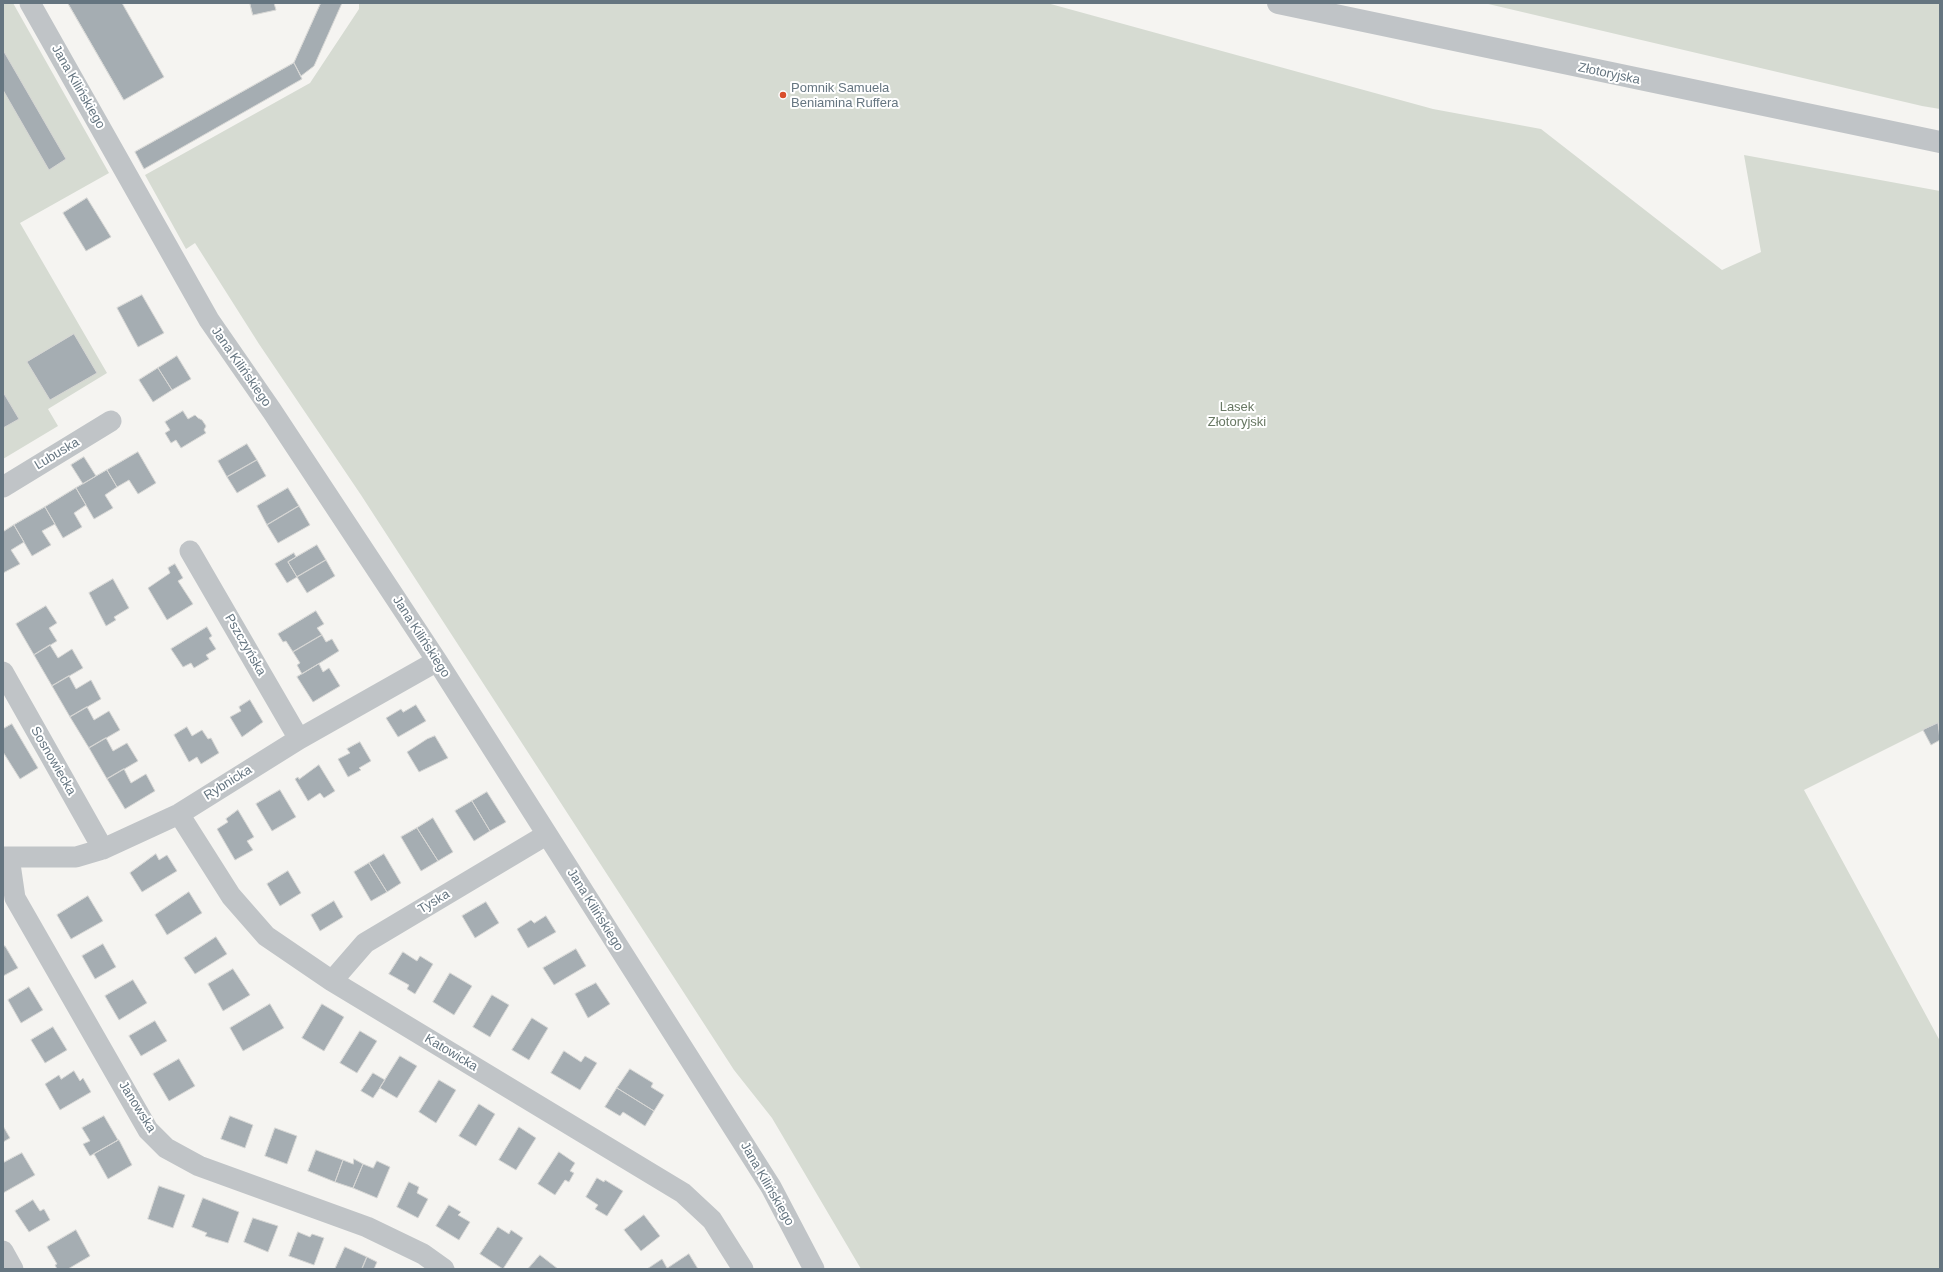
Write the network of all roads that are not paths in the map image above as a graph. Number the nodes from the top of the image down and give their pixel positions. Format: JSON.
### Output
{"nodes":[{"id":1,"x":30,"y":3,"type":"edge"},
{"id":2,"x":1278,"y":3,"type":"edge"},
{"id":3,"x":1940,"y":142,"type":"edge"},
{"id":4,"x":111,"y":421,"type":"dead end"},
{"id":5,"x":3,"y":487,"type":"edge"},
{"id":6,"x":190,"y":551,"type":"dead end"},
{"id":7,"x":437,"y":661,"type":"junction"},
{"id":8,"x":6,"y":684,"type":"edge"},
{"id":9,"x":299,"y":739,"type":"junction"},
{"id":10,"x":179,"y":814,"type":"junction"},
{"id":11,"x":546,"y":835,"type":"junction"},
{"id":12,"x":103,"y":849,"type":"junction"},
{"id":13,"x":6,"y":857,"type":"edge"},
{"id":14,"x":332,"y":981,"type":"junction"},
{"id":15,"x":3,"y":1251,"type":"edge"},
{"id":16,"x":13,"y":1269,"type":"edge"},
{"id":17,"x":444,"y":1269,"type":"edge"},
{"id":18,"x":742,"y":1269,"type":"edge"},
{"id":19,"x":814,"y":1269,"type":"edge"}],
"edges":[{"from":1,"to":7,"type":"street","name":"Jana Kilińskiego"},
{"from":2,"to":3,"type":"street","name":"Złotoryjska"},
{"from":4,"to":5,"type":"street","name":"Lubuska"},
{"from":6,"to":9,"type":"street","name":"Pszczyńska"},
{"from":7,"to":9,"type":"street","name":"Rybnicka"},
{"from":7,"to":11,"type":"street","name":"Jana Kilińskiego"},
{"from":8,"to":12,"type":"street","name":"Sosnowiecka"},
{"from":9,"to":10,"type":"street","name":"Rybnicka"},
{"from":10,"to":12,"type":"street","name":"Rybnicka"},
{"from":10,"to":14,"type":"street","name":"Katowicka"},
{"from":11,"to":14,"type":"street","name":"Tyska"},
{"from":11,"to":19,"type":"street","name":"Jana Kilińskiego"},
{"from":12,"to":13,"type":"street","name":"Rybnicka"},
{"from":13,"to":17,"type":"street","name":"Janowska"},
{"from":14,"to":18,"type":"street","name":"Katowicka"},
{"from":15,"to":16,"type":"street"}]}
